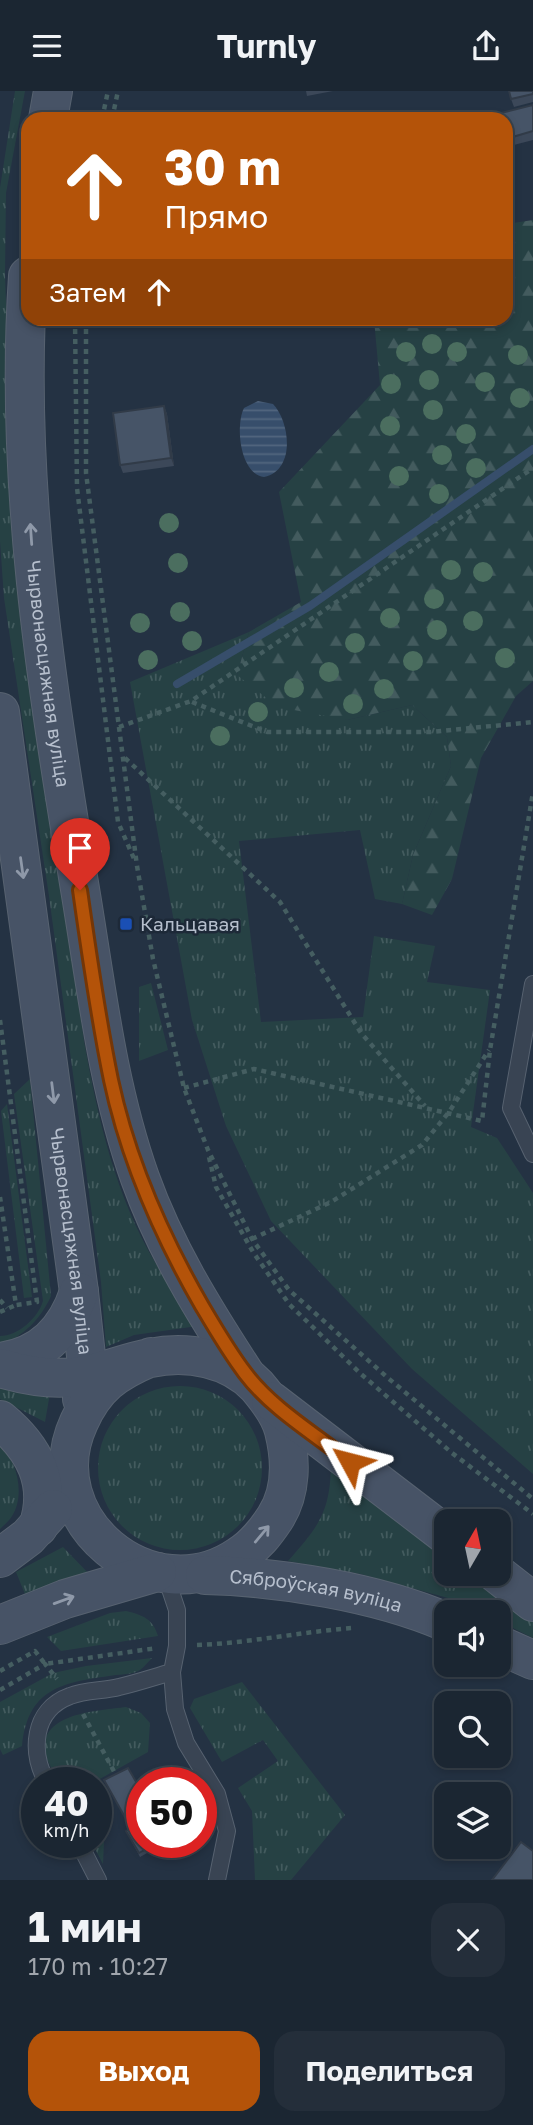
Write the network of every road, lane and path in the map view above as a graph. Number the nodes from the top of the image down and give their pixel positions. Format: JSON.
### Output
{"nodes":[{"id":1,"x":53,"y":91,"type":"edge"},
{"id":2,"x":108,"y":91,"type":"edge"},
{"id":3,"x":118,"y":91,"type":"edge"},
{"id":4,"x":49,"y":112,"type":"edge"},
{"id":5,"x":104,"y":112,"type":"edge"},
{"id":6,"x":114,"y":112,"type":"edge"},
{"id":7,"x":26,"y":326,"type":"edge"},
{"id":8,"x":75,"y":326,"type":"edge"},
{"id":9,"x":86,"y":326,"type":"edge"},
{"id":10,"x":533,"y":468,"type":"edge"},
{"id":11,"x":191,"y":701,"type":"junction"},
{"id":12,"x":0,"y":712,"type":"edge"},
{"id":13,"x":533,"y":722,"type":"edge"},
{"id":14,"x":119,"y":727,"type":"junction"},
{"id":15,"x":123,"y":756,"type":"junction"},
{"id":16,"x":533,"y":792,"type":"edge"},
{"id":17,"x":137,"y":866,"type":"junction"},
{"id":18,"x":533,"y":984,"type":"edge"},
{"id":19,"x":0,"y":1020,"type":"edge"},
{"id":20,"x":490,"y":1050,"type":"junction"},
{"id":21,"x":7,"y":1064,"type":"junction"},
{"id":22,"x":0,"y":1065,"type":"edge"},
{"id":23,"x":184,"y":1088,"type":"junction"},
{"id":24,"x":426,"y":1107,"type":"junction"},
{"id":25,"x":449,"y":1112,"type":"junction"},
{"id":26,"x":208,"y":1150,"type":"junction"},
{"id":27,"x":533,"y":1154,"type":"edge"},
{"id":28,"x":0,"y":1197,"type":"edge"},
{"id":29,"x":252,"y":1239,"type":"junction"},
{"id":30,"x":79,"y":1292,"type":"junction"},
{"id":31,"x":0,"y":1300,"type":"edge"},
{"id":32,"x":16,"y":1305,"type":"junction"},
{"id":33,"x":7,"y":1308,"type":"junction"},
{"id":34,"x":0,"y":1312,"type":"edge"},
{"id":35,"x":151,"y":1357,"type":"junction"},
{"id":36,"x":0,"y":1361,"type":"edge"},
{"id":37,"x":0,"y":1368,"type":"edge"},
{"id":38,"x":88,"y":1374,"type":"junction"},
{"id":39,"x":257,"y":1387,"type":"junction"},
{"id":40,"x":0,"y":1419,"type":"edge"},
{"id":41,"x":70,"y":1455,"type":"junction"},
{"id":42,"x":533,"y":1499,"type":"edge"},
{"id":43,"x":533,"y":1514,"type":"edge"},
{"id":44,"x":434,"y":1526,"type":"edge"},
{"id":45,"x":38,"y":1527,"type":"junction"},
{"id":46,"x":0,"y":1558,"type":"edge"},
{"id":47,"x":168,"y":1573,"type":"junction"},
{"id":48,"x":511,"y":1585,"type":"edge"},
{"id":49,"x":533,"y":1602,"type":"edge"},
{"id":50,"x":434,"y":1617,"type":"edge"},
{"id":51,"x":0,"y":1625,"type":"edge"},
{"id":52,"x":358,"y":1627,"type":"dead end"},
{"id":53,"x":177,"y":1646,"type":"junction"},
{"id":54,"x":511,"y":1650,"type":"edge"},
{"id":55,"x":533,"y":1660,"type":"edge"},
{"id":56,"x":45,"y":1664,"type":"junction"},
{"id":57,"x":0,"y":1671,"type":"edge"},
{"id":58,"x":172,"y":1672,"type":"junction"},
{"id":59,"x":0,"y":1690,"type":"edge"},
{"id":60,"x":70,"y":1696,"type":"junction"},
{"id":61,"x":38,"y":1767,"type":"edge"},
{"id":62,"x":117,"y":1778,"type":"edge"},
{"id":63,"x":87,"y":1858,"type":"edge"},
{"id":64,"x":98,"y":1880,"type":"edge"},
{"id":65,"x":217,"y":1880,"type":"edge"}],
"edges":[{"from":1,"to":4,"type":"main road"},
{"from":2,"to":5,"type":"path"},
{"from":3,"to":6,"type":"path"},
{"from":39,"to":7,"type":"main road","name":"Чырвонасцяжная вуліца","one_way":true},
{"from":8,"to":17,"type":"path"},
{"from":9,"to":14,"type":"path"},
{"from":10,"to":11,"type":"path"},
{"from":11,"to":13,"type":"path"},
{"from":11,"to":14,"type":"path"},
{"from":12,"to":30,"type":"main road","name":"Чырвонасцяжная вуліца","one_way":true},
{"from":14,"to":15,"type":"path"},
{"from":15,"to":17,"type":"path"},
{"from":15,"to":24,"type":"path"},
{"from":16,"to":20,"type":"path"},
{"from":17,"to":23,"type":"path"},
{"from":18,"to":27,"type":"lane"},
{"from":19,"to":21,"type":"path"},
{"from":20,"to":25,"type":"path"},
{"from":20,"to":25,"type":"path"},
{"from":21,"to":22,"type":"path"},
{"from":21,"to":32,"type":"path"},
{"from":23,"to":24,"type":"path"},
{"from":23,"to":26,"type":"path"},
{"from":24,"to":25,"type":"path"},
{"from":25,"to":29,"type":"path"},
{"from":26,"to":29,"type":"path"},
{"from":26,"to":43,"type":"path"},
{"from":28,"to":32,"type":"path"},
{"from":29,"to":42,"type":"path"},
{"from":30,"to":36,"type":"main road"},
{"from":30,"to":38,"type":"main road","name":"Чырвонасцяжная вуліца"},
{"from":31,"to":33,"type":"path"},
{"from":32,"to":33,"type":"path"},
{"from":33,"to":34,"type":"path"},
{"from":35,"to":38,"type":"main road"},
{"from":35,"to":39,"type":"main road"},
{"from":35,"to":41,"type":"main road"},
{"from":37,"to":38,"type":"main road"},
{"from":38,"to":41,"type":"main road","name":"Чырвонасцяжная вуліца"},
{"from":39,"to":44,"type":"main road"},
{"from":47,"to":39,"type":"main road","one_way":true},
{"from":40,"to":41,"type":"main road"},
{"from":40,"to":45,"type":"main road"},
{"from":41,"to":45,"type":"main road"},
{"from":41,"to":47,"type":"main road"},
{"from":45,"to":46,"type":"main road"},
{"from":47,"to":50,"type":"main road","name":"Сяброўская вуліца"},
{"from":51,"to":47,"type":"main road","one_way":true},
{"from":47,"to":53,"type":"lane"},
{"from":48,"to":49,"type":"main road"},
{"from":52,"to":53,"type":"path"},
{"from":53,"to":56,"type":"path"},
{"from":53,"to":58,"type":"lane"},
{"from":54,"to":55,"type":"main road"},
{"from":56,"to":57,"type":"path"},
{"from":56,"to":59,"type":"path"},
{"from":56,"to":60,"type":"path"},
{"from":58,"to":60,"type":"lane"},
{"from":58,"to":65,"type":"lane"},
{"from":60,"to":61,"type":"lane"},
{"from":60,"to":62,"type":"path"},
{"from":63,"to":64,"type":"lane"}]}
